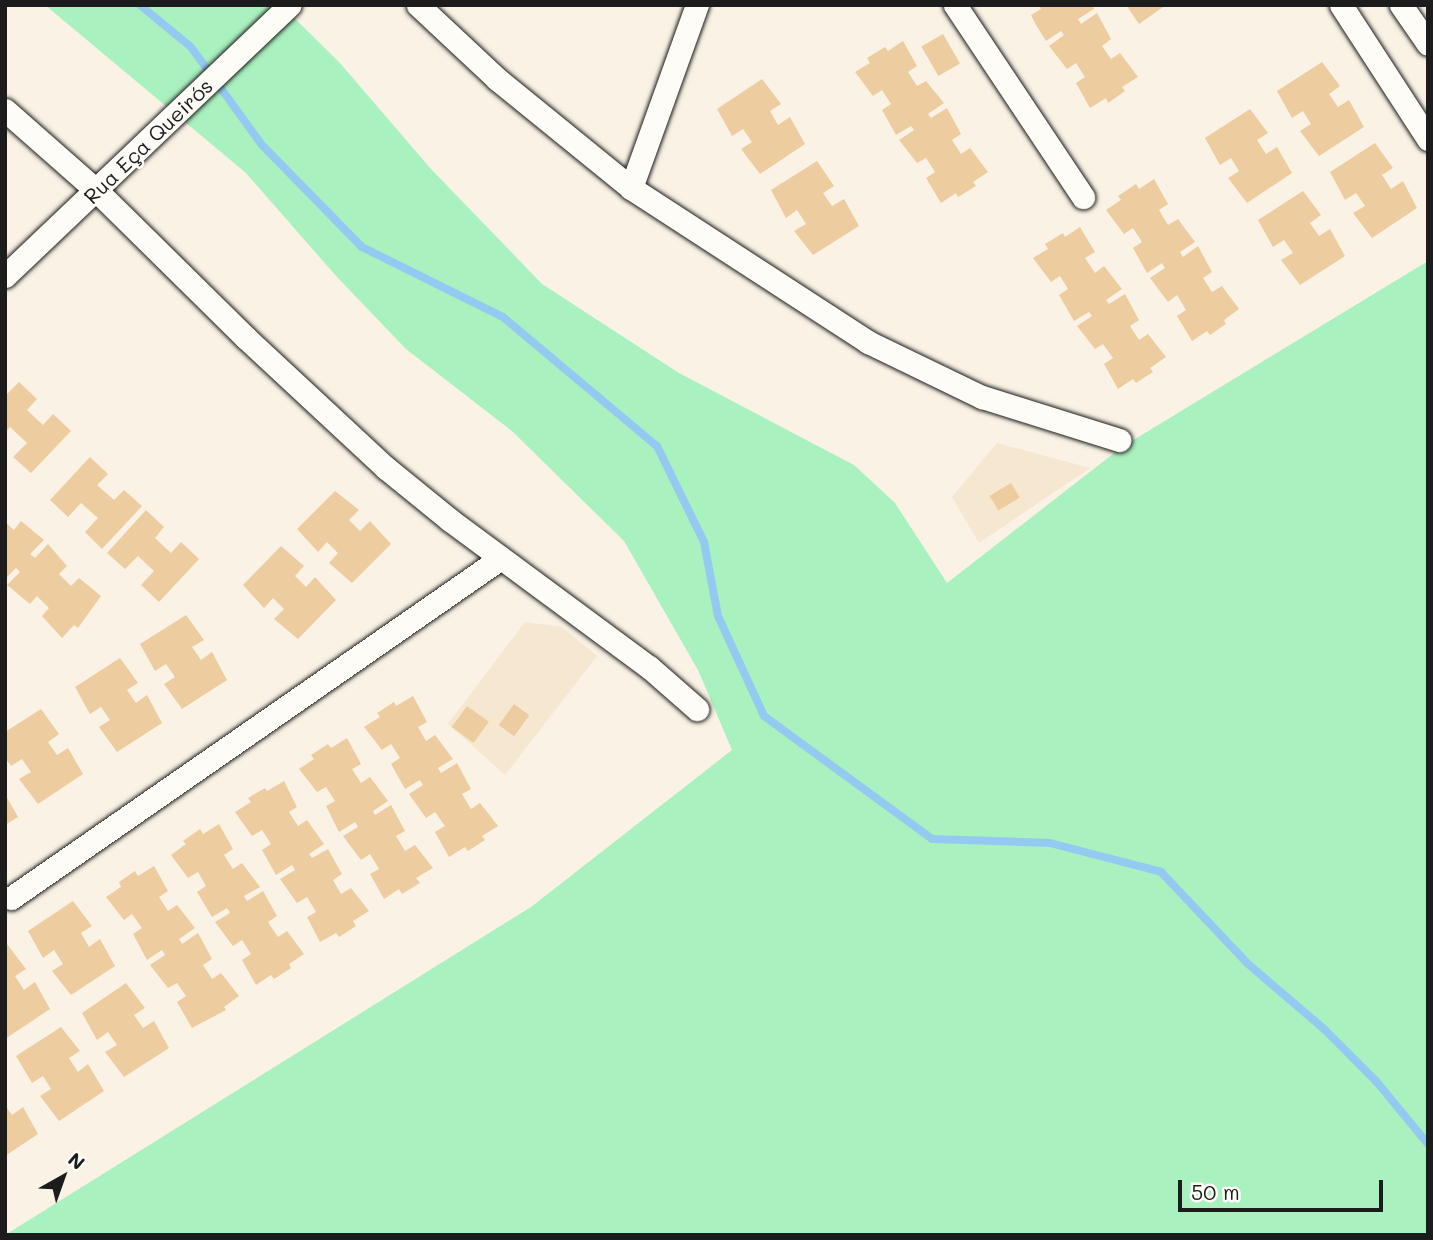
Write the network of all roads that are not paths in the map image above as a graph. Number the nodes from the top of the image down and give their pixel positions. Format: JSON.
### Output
{"nodes":[{"id":1,"x":290,"y":5,"type":"edge"},
{"id":2,"x":418,"y":5,"type":"edge"},
{"id":3,"x":697,"y":5,"type":"edge"},
{"id":4,"x":955,"y":5,"type":"edge"},
{"id":5,"x":1341,"y":5,"type":"edge"},
{"id":6,"x":1401,"y":5,"type":"edge"},
{"id":7,"x":1428,"y":44,"type":"edge"},
{"id":8,"x":5,"y":110,"type":"edge"},
{"id":9,"x":1428,"y":139,"type":"edge"},
{"id":10,"x":631,"y":188,"type":"junction"},
{"id":11,"x":97,"y":191,"type":"junction"},
{"id":12,"x":1083,"y":197,"type":"dead end"},
{"id":13,"x":5,"y":276,"type":"edge"},
{"id":14,"x":1119,"y":440,"type":"dead end"},
{"id":15,"x":501,"y":558,"type":"junction"},
{"id":16,"x":697,"y":709,"type":"dead end"},
{"id":17,"x":11,"y":898,"type":"dead end"}],
"edges":[{"from":1,"to":11,"type":"street","name":"Rua Eça Queirós"},
{"from":2,"to":10,"type":"street"},
{"from":3,"to":10,"type":"street"},
{"from":4,"to":12,"type":"street"},
{"from":5,"to":9,"type":"street"},
{"from":6,"to":7,"type":"street"},
{"from":8,"to":11,"type":"street"},
{"from":10,"to":14,"type":"street"},
{"from":11,"to":13,"type":"street","name":"Rua Eça Queirós"},
{"from":11,"to":15,"type":"street"},
{"from":15,"to":16,"type":"street"},
{"from":15,"to":17,"type":"street"}]}
